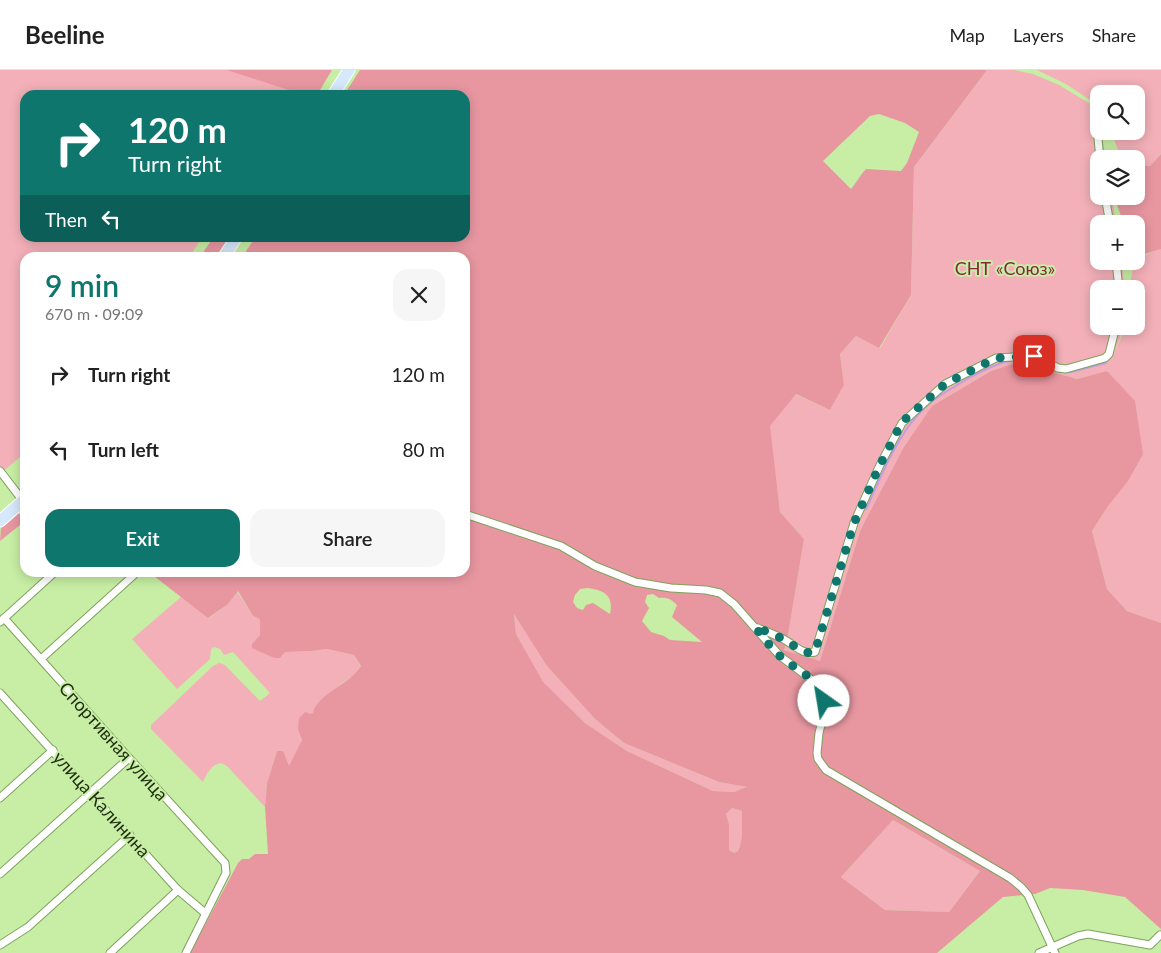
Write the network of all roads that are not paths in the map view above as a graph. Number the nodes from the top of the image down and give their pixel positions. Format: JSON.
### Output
{"nodes":[{"id":1,"x":341,"y":70,"type":"edge"},
{"id":2,"x":349,"y":70,"type":"edge"},
{"id":3,"x":329,"y":90,"type":"edge"},
{"id":4,"x":336,"y":90,"type":"edge"},
{"id":5,"x":1114,"y":335,"type":"edge"},
{"id":6,"x":0,"y":471,"type":"edge"},
{"id":7,"x":20,"y":494,"type":"edge"},
{"id":8,"x":20,"y":499,"type":"edge"},
{"id":9,"x":20,"y":500,"type":"edge"},
{"id":10,"x":0,"y":514,"type":"edge"},
{"id":11,"x":470,"y":516,"type":"edge"},
{"id":12,"x":0,"y":521,"type":"edge"},
{"id":13,"x":49,"y":577,"type":"edge"},
{"id":14,"x":130,"y":577,"type":"edge"},
{"id":15,"x":2,"y":620,"type":"edge"},
{"id":16,"x":755,"y":627,"type":"junction"},
{"id":17,"x":41,"y":659,"type":"junction"},
{"id":18,"x":1,"y":695,"type":"edge"},
{"id":19,"x":52,"y":750,"type":"junction"},
{"id":20,"x":129,"y":758,"type":"junction"},
{"id":21,"x":91,"y":793,"type":"junction"},
{"id":22,"x":0,"y":798,"type":"edge"},
{"id":23,"x":130,"y":835,"type":"junction"},
{"id":24,"x":0,"y":874,"type":"edge"},
{"id":25,"x":178,"y":890,"type":"junction"},
{"id":26,"x":205,"y":913,"type":"junction"},
{"id":27,"x":1160,"y":935,"type":"edge"},
{"id":28,"x":0,"y":945,"type":"edge"},
{"id":29,"x":1150,"y":945,"type":"junction"},
{"id":30,"x":1160,"y":947,"type":"edge"},
{"id":31,"x":1054,"y":950,"type":"edge"},
{"id":32,"x":110,"y":953,"type":"edge"},
{"id":33,"x":186,"y":953,"type":"edge"},
{"id":34,"x":1039,"y":953,"type":"edge"}],
"edges":[{"from":1,"to":3,"type":"main road"},
{"from":2,"to":4,"type":"main road"},
{"from":5,"to":16,"type":"street"},
{"from":6,"to":7,"type":"street"},
{"from":8,"to":10,"type":"main road"},
{"from":9,"to":12,"type":"main road"},
{"from":11,"to":16,"type":"street"},
{"from":13,"to":15,"type":"street"},
{"from":14,"to":17,"type":"street"},
{"from":15,"to":17,"type":"street","name":"Спортивная улица"},
{"from":16,"to":31,"type":"street"},
{"from":17,"to":20,"type":"street","name":"Спортивная улица"},
{"from":18,"to":19,"type":"street","name":"улица Калинина"},
{"from":19,"to":21,"type":"street","name":"улица Калинина"},
{"from":19,"to":22,"type":"street"},
{"from":20,"to":21,"type":"street"},
{"from":20,"to":26,"type":"street","name":"Спортивная улица"},
{"from":21,"to":23,"type":"street","name":"улица Калинина"},
{"from":21,"to":24,"type":"street"},
{"from":23,"to":25,"type":"street","name":"улица Калинина"},
{"from":23,"to":28,"type":"street"},
{"from":25,"to":26,"type":"street","name":"улица Калинина"},
{"from":25,"to":32,"type":"street"},
{"from":26,"to":33,"type":"street"},
{"from":27,"to":29,"type":"street"},
{"from":29,"to":30,"type":"street"},
{"from":29,"to":31,"type":"street"},
{"from":31,"to":34,"type":"street"}]}
